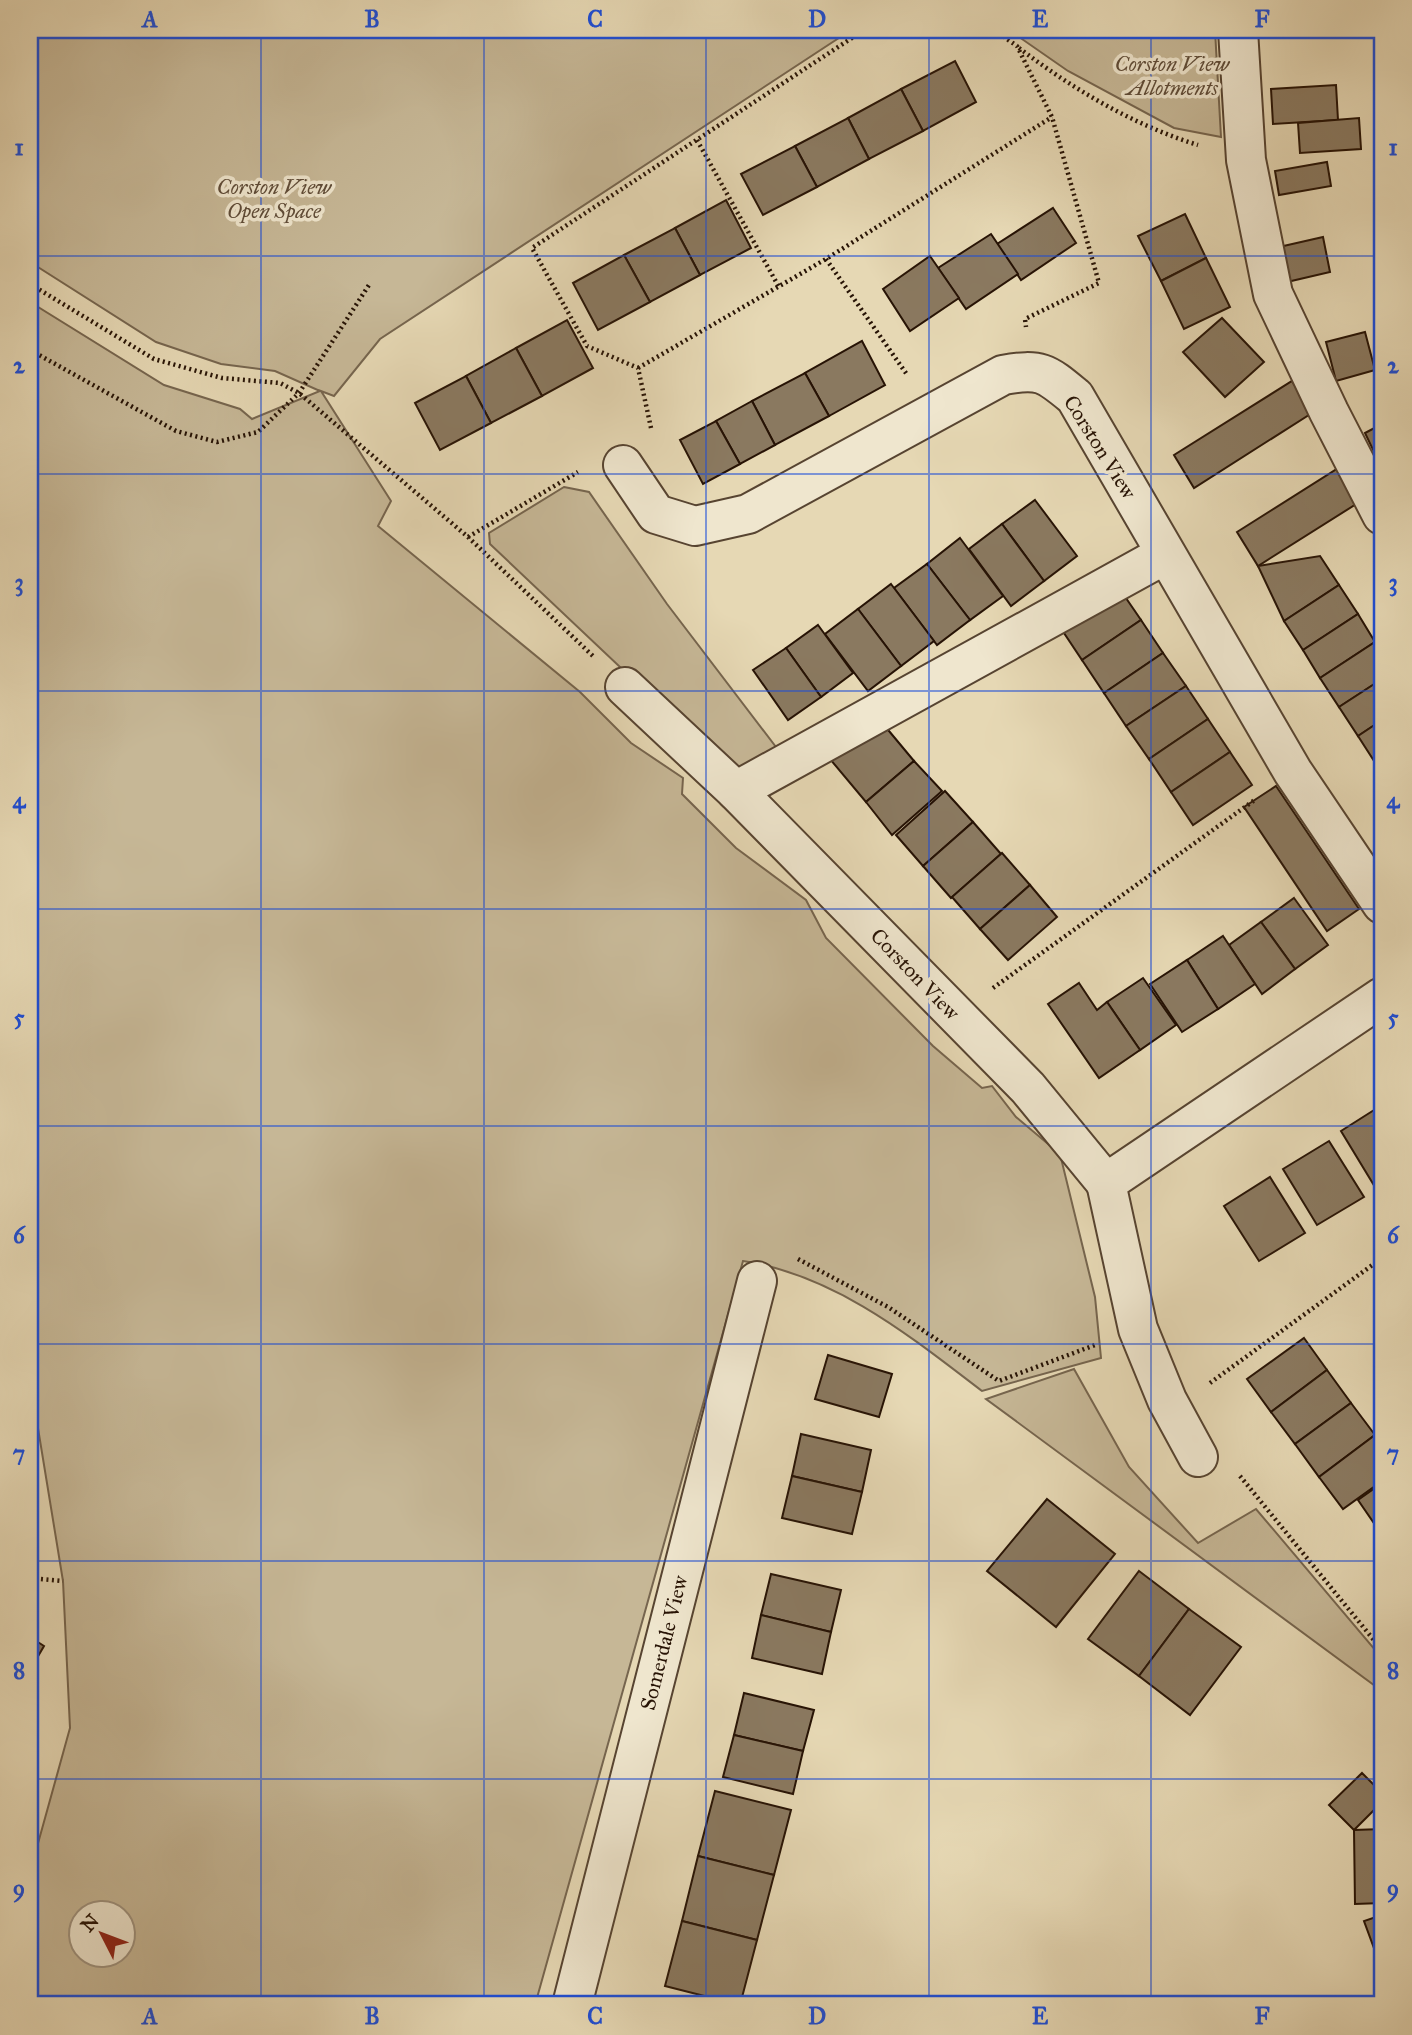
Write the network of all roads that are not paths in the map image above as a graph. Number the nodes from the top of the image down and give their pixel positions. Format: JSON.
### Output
{"nodes":[{"id":1,"x":1238,"y":30,"type":"edge"},
{"id":2,"x":623,"y":465,"type":"dead end"},
{"id":3,"x":1382,"y":515,"type":"edge"},
{"id":4,"x":1164,"y":555,"type":"junction"},
{"id":5,"x":625,"y":687,"type":"road end"},
{"id":6,"x":736,"y":791,"type":"junction"},
{"id":7,"x":1382,"y":904,"type":"edge"},
{"id":8,"x":1382,"y":997,"type":"edge"},
{"id":9,"x":1106,"y":1183,"type":"junction"},
{"id":10,"x":757,"y":1281,"type":"road end"},
{"id":11,"x":1198,"y":1457,"type":"road end"},
{"id":12,"x":572,"y":2005,"type":"edge"}],
"edges":[{"from":1,"to":3,"type":"street"},
{"from":2,"to":4,"type":"street","name":"Corston View"},
{"from":4,"to":6,"type":"street"},
{"from":4,"to":7,"type":"street","name":"Corston View"},
{"from":5,"to":6,"type":"street","name":"Corston View"},
{"from":6,"to":9,"type":"street","name":"Corston View"},
{"from":8,"to":9,"type":"street"},
{"from":9,"to":11,"type":"street","name":"Corston View"},
{"from":10,"to":12,"type":"street","name":"Somerdale View"}]}
